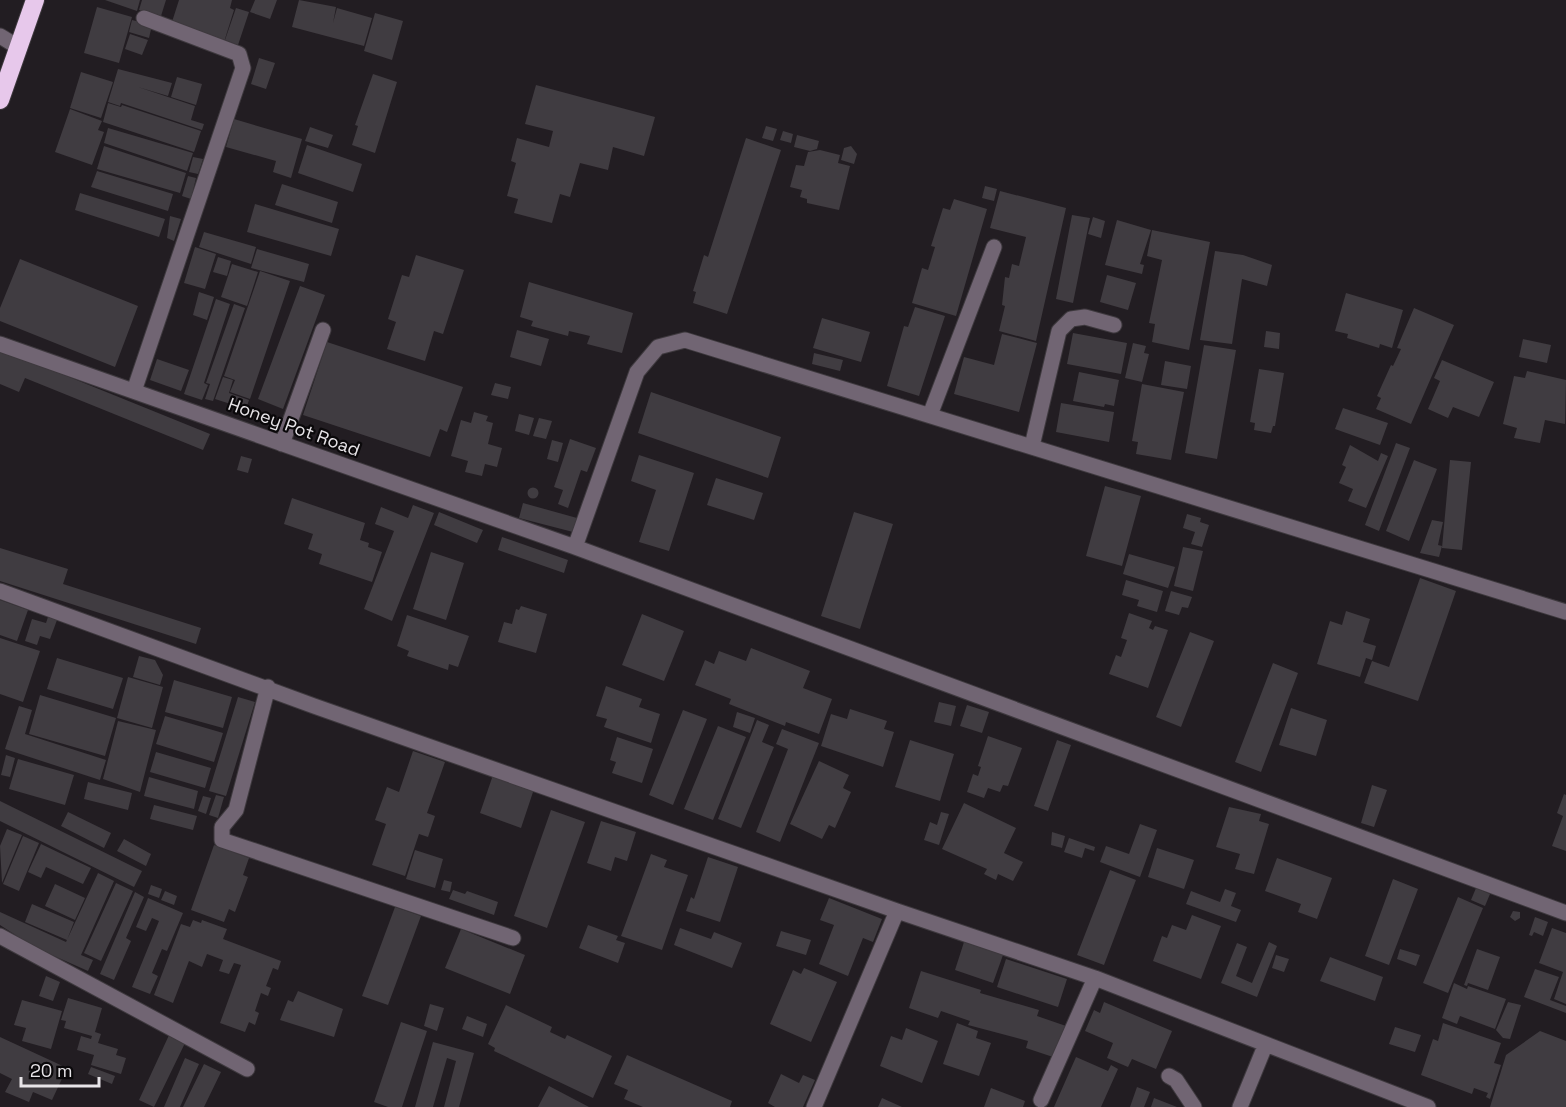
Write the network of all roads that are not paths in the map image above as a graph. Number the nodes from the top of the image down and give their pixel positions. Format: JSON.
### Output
{"nodes":[{"id":1,"x":35,"y":0,"type":"edge"},
{"id":2,"x":144,"y":18,"type":"dead end"},
{"id":3,"x":0,"y":36,"type":"edge"},
{"id":4,"x":18,"y":47,"type":"junction"},
{"id":5,"x":0,"y":100,"type":"edge"},
{"id":6,"x":994,"y":247,"type":"dead end"},
{"id":7,"x":1114,"y":325,"type":"dead end"},
{"id":8,"x":323,"y":330,"type":"dead end"},
{"id":9,"x":0,"y":344,"type":"edge"},
{"id":10,"x":134,"y":391,"type":"junction"},
{"id":11,"x":930,"y":415,"type":"junction"},
{"id":12,"x":282,"y":444,"type":"junction"},
{"id":13,"x":1032,"y":446,"type":"junction"},
{"id":14,"x":575,"y":547,"type":"junction"},
{"id":15,"x":0,"y":591,"type":"edge"},
{"id":16,"x":1566,"y":612,"type":"edge"},
{"id":17,"x":268,"y":687,"type":"junction"},
{"id":18,"x":897,"y":911,"type":"junction"},
{"id":19,"x":1566,"y":913,"type":"edge"},
{"id":20,"x":0,"y":936,"type":"edge"},
{"id":21,"x":513,"y":938,"type":"dead end"},
{"id":22,"x":1095,"y":978,"type":"junction"},
{"id":23,"x":1265,"y":1046,"type":"junction"},
{"id":24,"x":247,"y":1069,"type":"dead end"},
{"id":25,"x":1169,"y":1076,"type":"dead end"},
{"id":26,"x":1041,"y":1100,"type":"dead end"},
{"id":27,"x":814,"y":1107,"type":"edge"},
{"id":28,"x":1194,"y":1107,"type":"edge"},
{"id":29,"x":1240,"y":1107,"type":"edge"},
{"id":30,"x":1428,"y":1107,"type":"edge"}],
"edges":[{"from":1,"to":4,"type":"highway"},
{"from":2,"to":10,"type":"street"},
{"from":3,"to":4,"type":"street"},
{"from":4,"to":5,"type":"highway"},
{"from":6,"to":11,"type":"street"},
{"from":7,"to":13,"type":"street"},
{"from":8,"to":12,"type":"street"},
{"from":9,"to":10,"type":"street","name":"Honey Pot Road"},
{"from":10,"to":12,"type":"street","name":"Honey Pot Road"},
{"from":11,"to":13,"type":"street"},
{"from":11,"to":14,"type":"street"},
{"from":12,"to":14,"type":"street","name":"Honey Pot Road"},
{"from":13,"to":16,"type":"street"},
{"from":14,"to":19,"type":"street","name":"Honey Pot Road"},
{"from":15,"to":17,"type":"street"},
{"from":17,"to":18,"type":"street"},
{"from":17,"to":21,"type":"street"},
{"from":18,"to":22,"type":"street"},
{"from":18,"to":27,"type":"street"},
{"from":20,"to":24,"type":"street"},
{"from":22,"to":23,"type":"street"},
{"from":22,"to":26,"type":"street"},
{"from":23,"to":29,"type":"street"},
{"from":23,"to":30,"type":"street"},
{"from":25,"to":28,"type":"street"}]}
